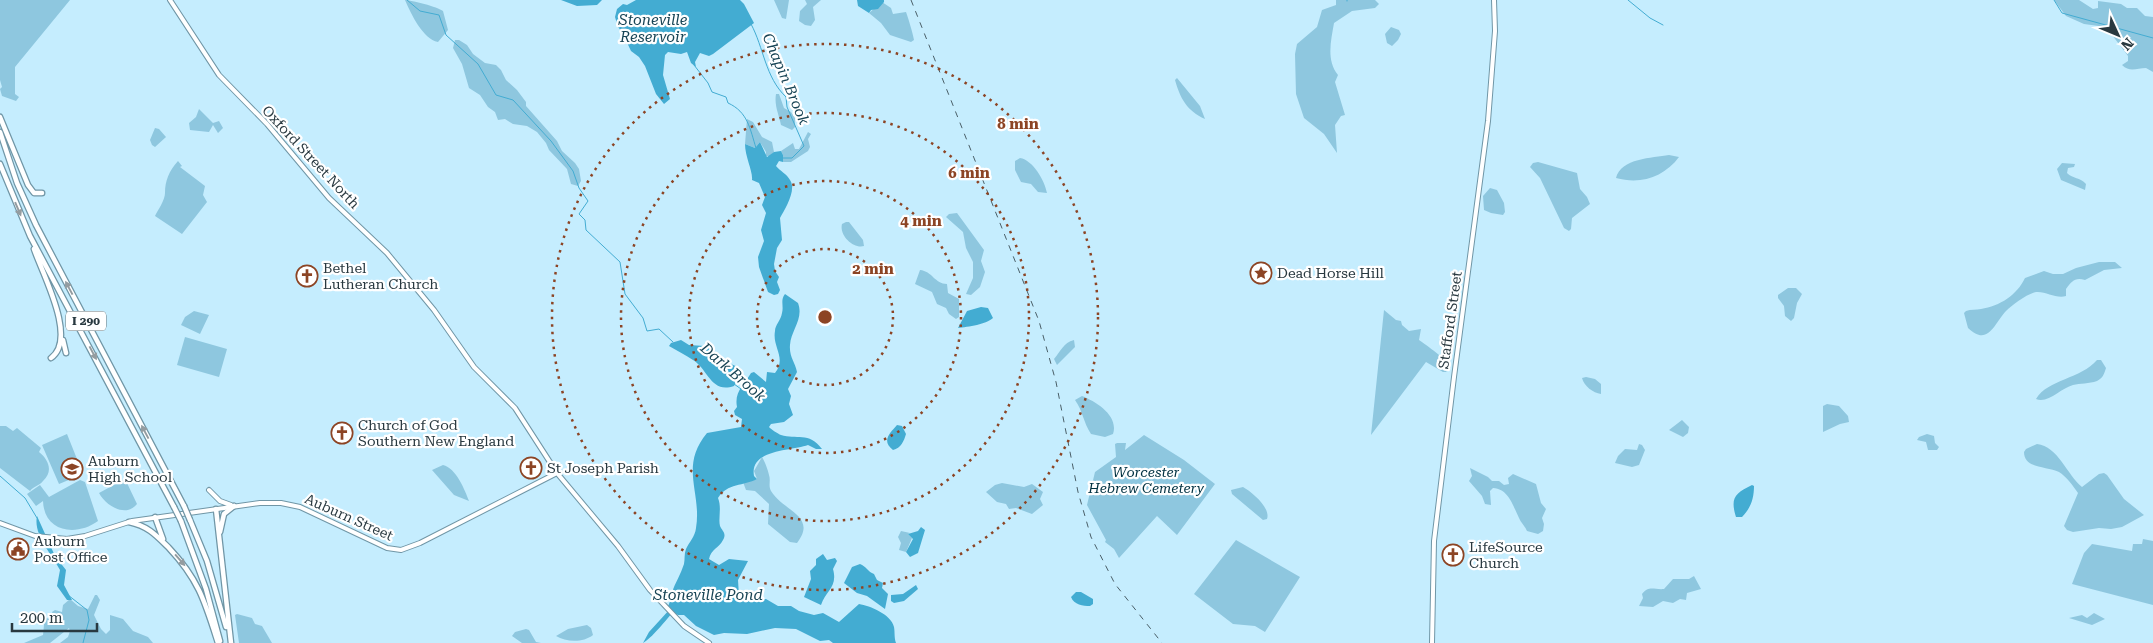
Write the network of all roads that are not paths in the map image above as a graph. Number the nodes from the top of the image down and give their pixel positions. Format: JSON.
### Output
{"nodes":[{"id":1,"x":170,"y":0,"type":"edge"},
{"id":2,"x":1494,"y":0,"type":"edge"},
{"id":3,"x":0,"y":117,"type":"edge"},
{"id":4,"x":0,"y":132,"type":"edge"},
{"id":5,"x":0,"y":164,"type":"edge"},
{"id":6,"x":42,"y":193,"type":"dead end"},
{"id":7,"x":30,"y":236,"type":"junction"},
{"id":8,"x":61,"y":333,"type":"junction"},
{"id":9,"x":66,"y":353,"type":"dead end"},
{"id":10,"x":51,"y":358,"type":"dead end"},
{"id":11,"x":557,"y":473,"type":"junction"},
{"id":12,"x":209,"y":490,"type":"dead end"},
{"id":13,"x":234,"y":506,"type":"junction"},
{"id":14,"x":216,"y":509,"type":"junction"},
{"id":15,"x":187,"y":513,"type":"junction"},
{"id":16,"x":155,"y":517,"type":"junction"},
{"id":17,"x":129,"y":522,"type":"junction"},
{"id":18,"x":0,"y":523,"type":"edge"},
{"id":19,"x":219,"y":545,"type":"junction"},
{"id":20,"x":169,"y":548,"type":"junction"},
{"id":21,"x":219,"y":643,"type":"edge"},
{"id":22,"x":230,"y":643,"type":"edge"},
{"id":23,"x":709,"y":643,"type":"edge"},
{"id":24,"x":1432,"y":643,"type":"edge"}],
"edges":[{"from":1,"to":11,"type":"main road","name":"Oxford Street North"},
{"from":2,"to":24,"type":"main road","name":"Stafford Street"},
{"from":3,"to":6,"type":"highway"},
{"from":15,"to":4,"type":"highway","number":"I 290","one_way":true,"bridge":true},
{"from":5,"to":7,"type":"highway","number":"I 290","one_way":true},
{"from":7,"to":8,"type":"highway"},
{"from":7,"to":21,"type":"highway","number":"I 290","one_way":true,"bridge":true},
{"from":8,"to":9,"type":"highway"},
{"from":8,"to":10,"type":"highway"},
{"from":11,"to":13,"type":"main road","name":"Auburn Street"},
{"from":11,"to":23,"type":"main road","name":"Oxford Street North"},
{"from":12,"to":13,"type":"main road"},
{"from":13,"to":14,"type":"main road","name":"Auburn Street"},
{"from":13,"to":19,"type":"highway"},
{"from":14,"to":15,"type":"main road","name":"Auburn Street"},
{"from":14,"to":19,"type":"highway"},
{"from":15,"to":16,"type":"main road","name":"Auburn Street"},
{"from":15,"to":22,"type":"highway","number":"I 290","bridge":true},
{"from":16,"to":17,"type":"main road","name":"Auburn Street"},
{"from":16,"to":20,"type":"highway"},
{"from":17,"to":18,"type":"main road","name":"Auburn Street"},
{"from":17,"to":20,"type":"highway"},
{"from":19,"to":22,"type":"highway"},
{"from":20,"to":21,"type":"highway","one_way":true}]}
